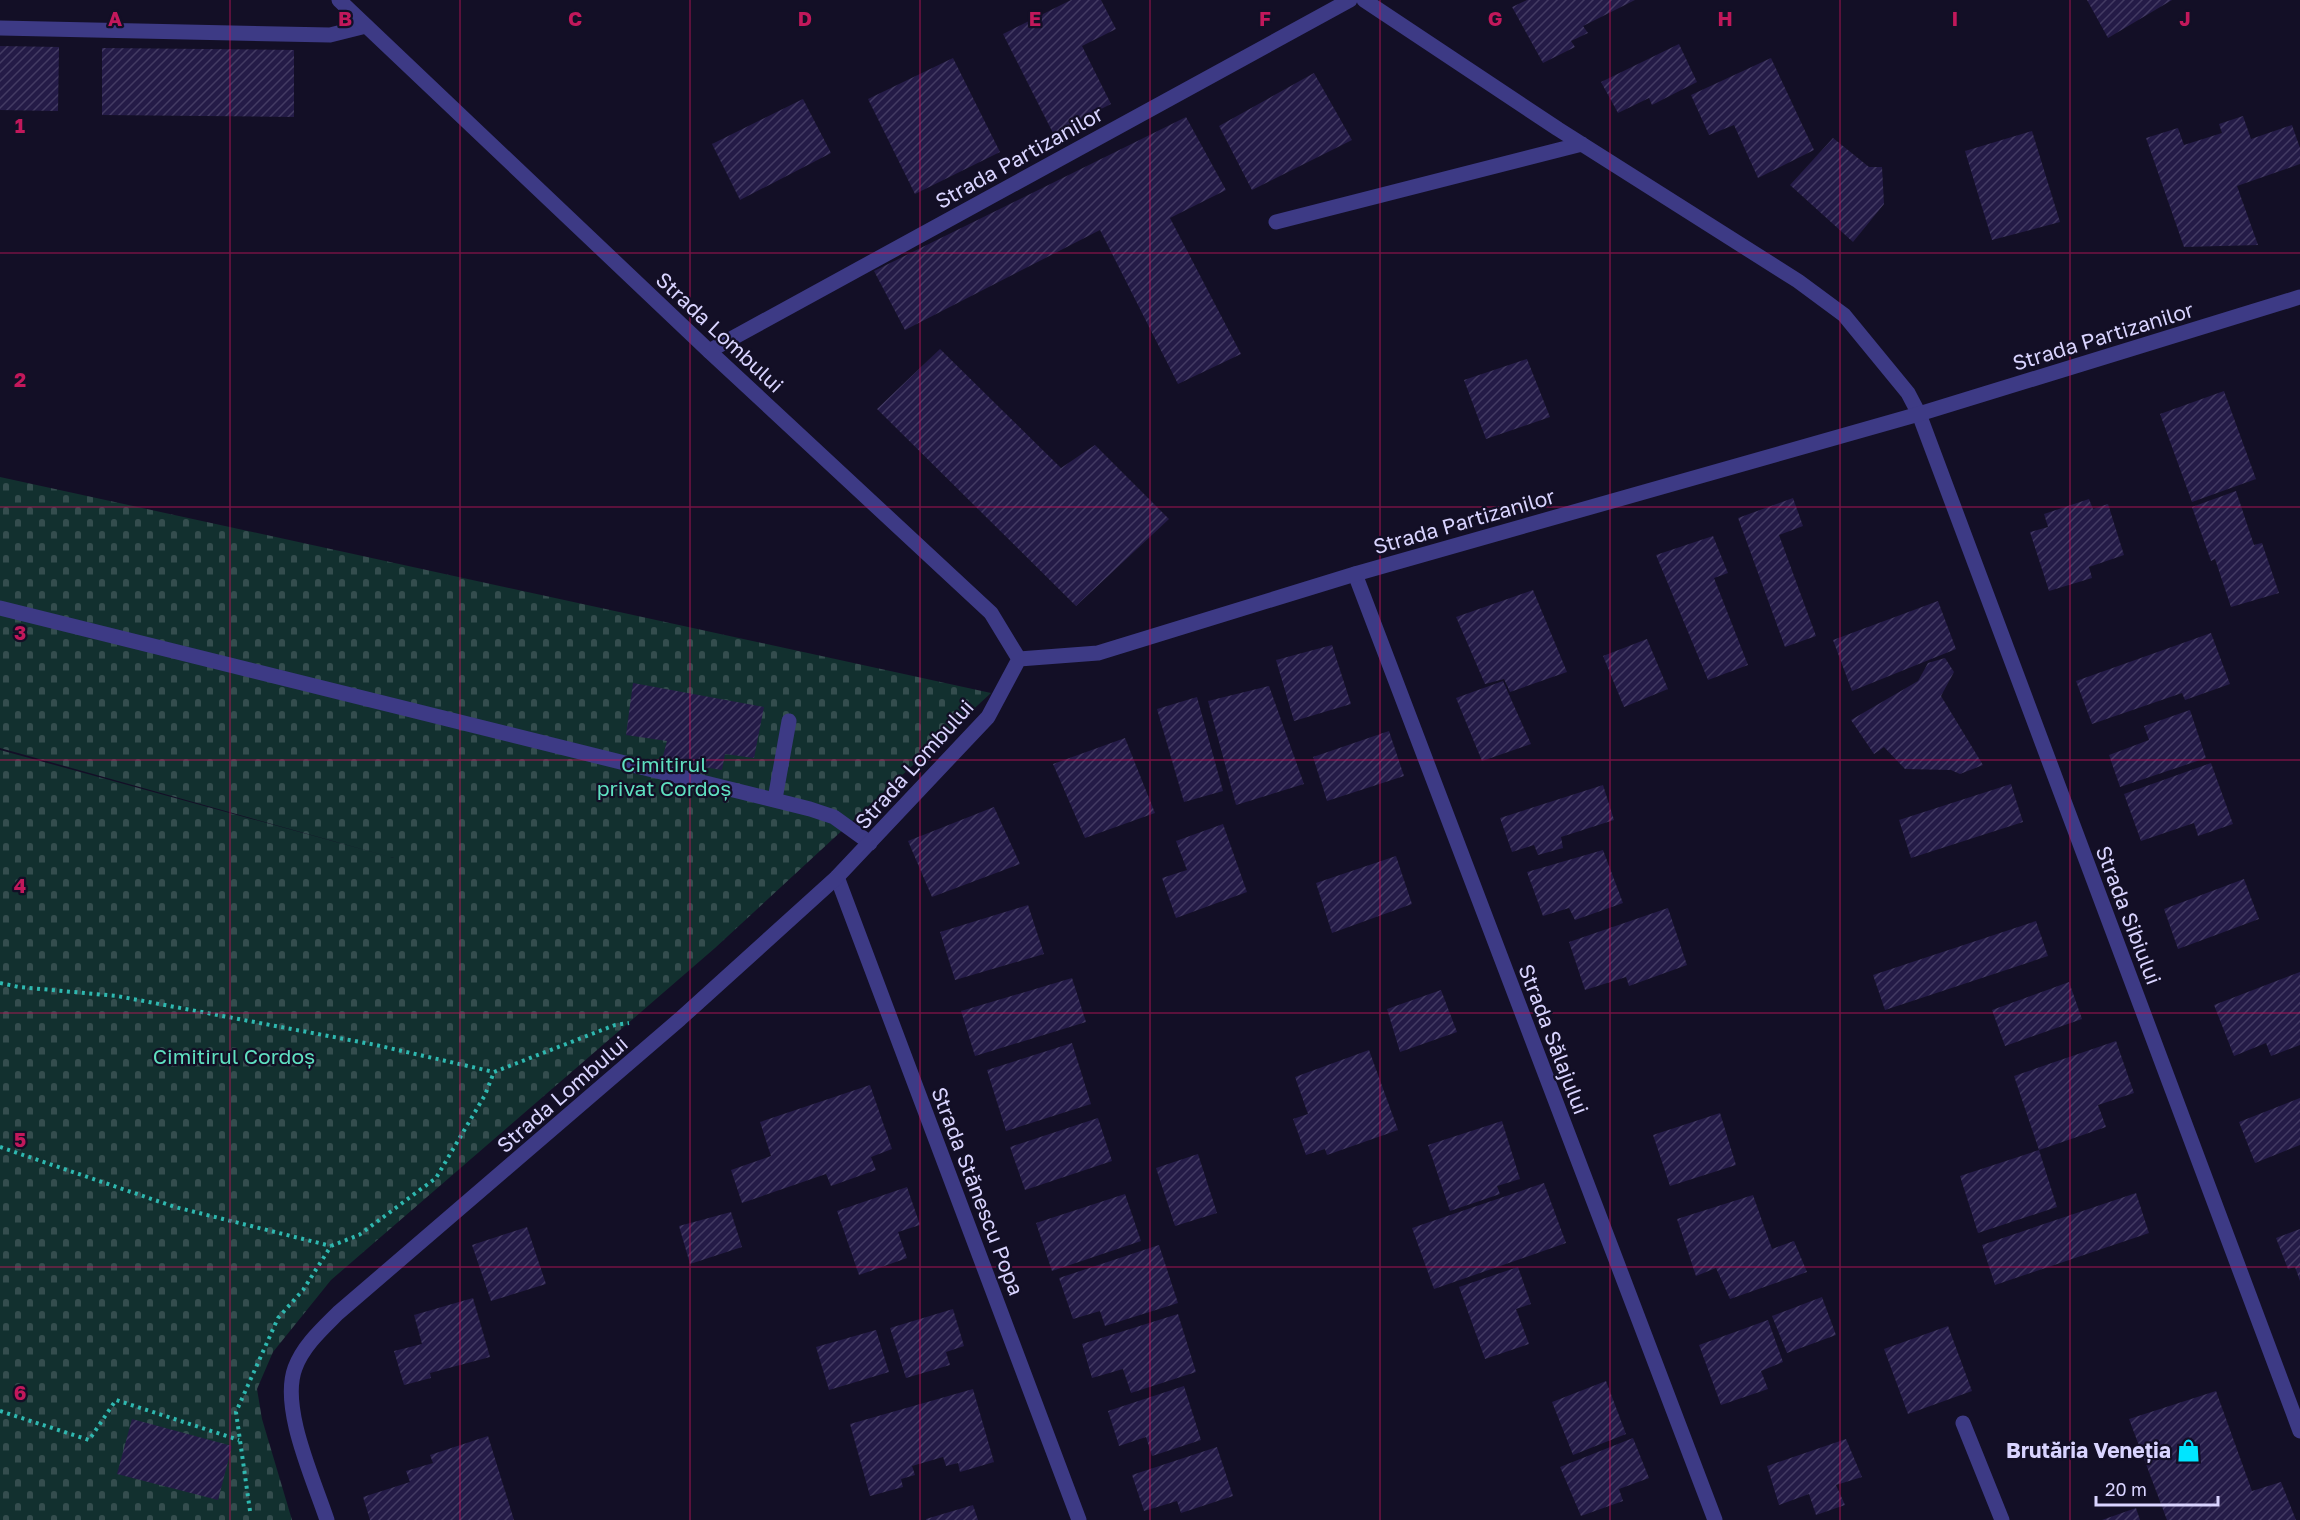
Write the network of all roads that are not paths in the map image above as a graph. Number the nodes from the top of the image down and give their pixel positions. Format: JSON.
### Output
{"nodes":[{"id":1,"x":339,"y":0,"type":"edge"},
{"id":2,"x":1350,"y":0,"type":"edge"},
{"id":3,"x":1364,"y":0,"type":"edge"},
{"id":4,"x":366,"y":26,"type":"junction"},
{"id":5,"x":0,"y":28,"type":"edge"},
{"id":6,"x":1582,"y":144,"type":"junction"},
{"id":7,"x":1276,"y":222,"type":"dead end"},
{"id":8,"x":2300,"y":297,"type":"edge"},
{"id":9,"x":709,"y":351,"type":"junction"},
{"id":10,"x":1919,"y":414,"type":"junction"},
{"id":11,"x":1354,"y":574,"type":"junction"},
{"id":12,"x":0,"y":608,"type":"edge"},
{"id":13,"x":1019,"y":659,"type":"junction"},
{"id":14,"x":789,"y":721,"type":"dead end"},
{"id":15,"x":775,"y":800,"type":"junction"},
{"id":16,"x":870,"y":843,"type":"junction"},
{"id":17,"x":837,"y":877,"type":"junction"},
{"id":18,"x":1963,"y":1423,"type":"dead end"},
{"id":19,"x":2300,"y":1431,"type":"edge"},
{"id":20,"x":327,"y":1520,"type":"edge"},
{"id":21,"x":1079,"y":1520,"type":"edge"},
{"id":22,"x":1715,"y":1520,"type":"edge"},
{"id":23,"x":2002,"y":1520,"type":"edge"}],
"edges":[{"from":1,"to":4,"type":"street","name":"Strada Lombului"},
{"from":2,"to":9,"type":"street","name":"Strada Partizanilor"},
{"from":3,"to":6,"type":"street"},
{"from":4,"to":5,"type":"street"},
{"from":4,"to":9,"type":"street","name":"Strada Lombului"},
{"from":6,"to":7,"type":"street"},
{"from":6,"to":10,"type":"street"},
{"from":8,"to":10,"type":"street","name":"Strada Partizanilor"},
{"from":9,"to":13,"type":"street","name":"Strada Lombului"},
{"from":10,"to":11,"type":"street","name":"Strada Partizanilor"},
{"from":10,"to":19,"type":"street","name":"Strada Sibiului"},
{"from":11,"to":13,"type":"street","name":"Strada Partizanilor"},
{"from":11,"to":22,"type":"street","name":"Strada Sălajului"},
{"from":12,"to":15,"type":"street"},
{"from":13,"to":16,"type":"street","name":"Strada Lombului"},
{"from":14,"to":15,"type":"street"},
{"from":15,"to":16,"type":"street"},
{"from":16,"to":17,"type":"street","name":"Strada Lombului"},
{"from":17,"to":20,"type":"street","name":"Strada Lombului"},
{"from":17,"to":21,"type":"street","name":"Strada Stănescu Popa"},
{"from":18,"to":23,"type":"street"}]}
